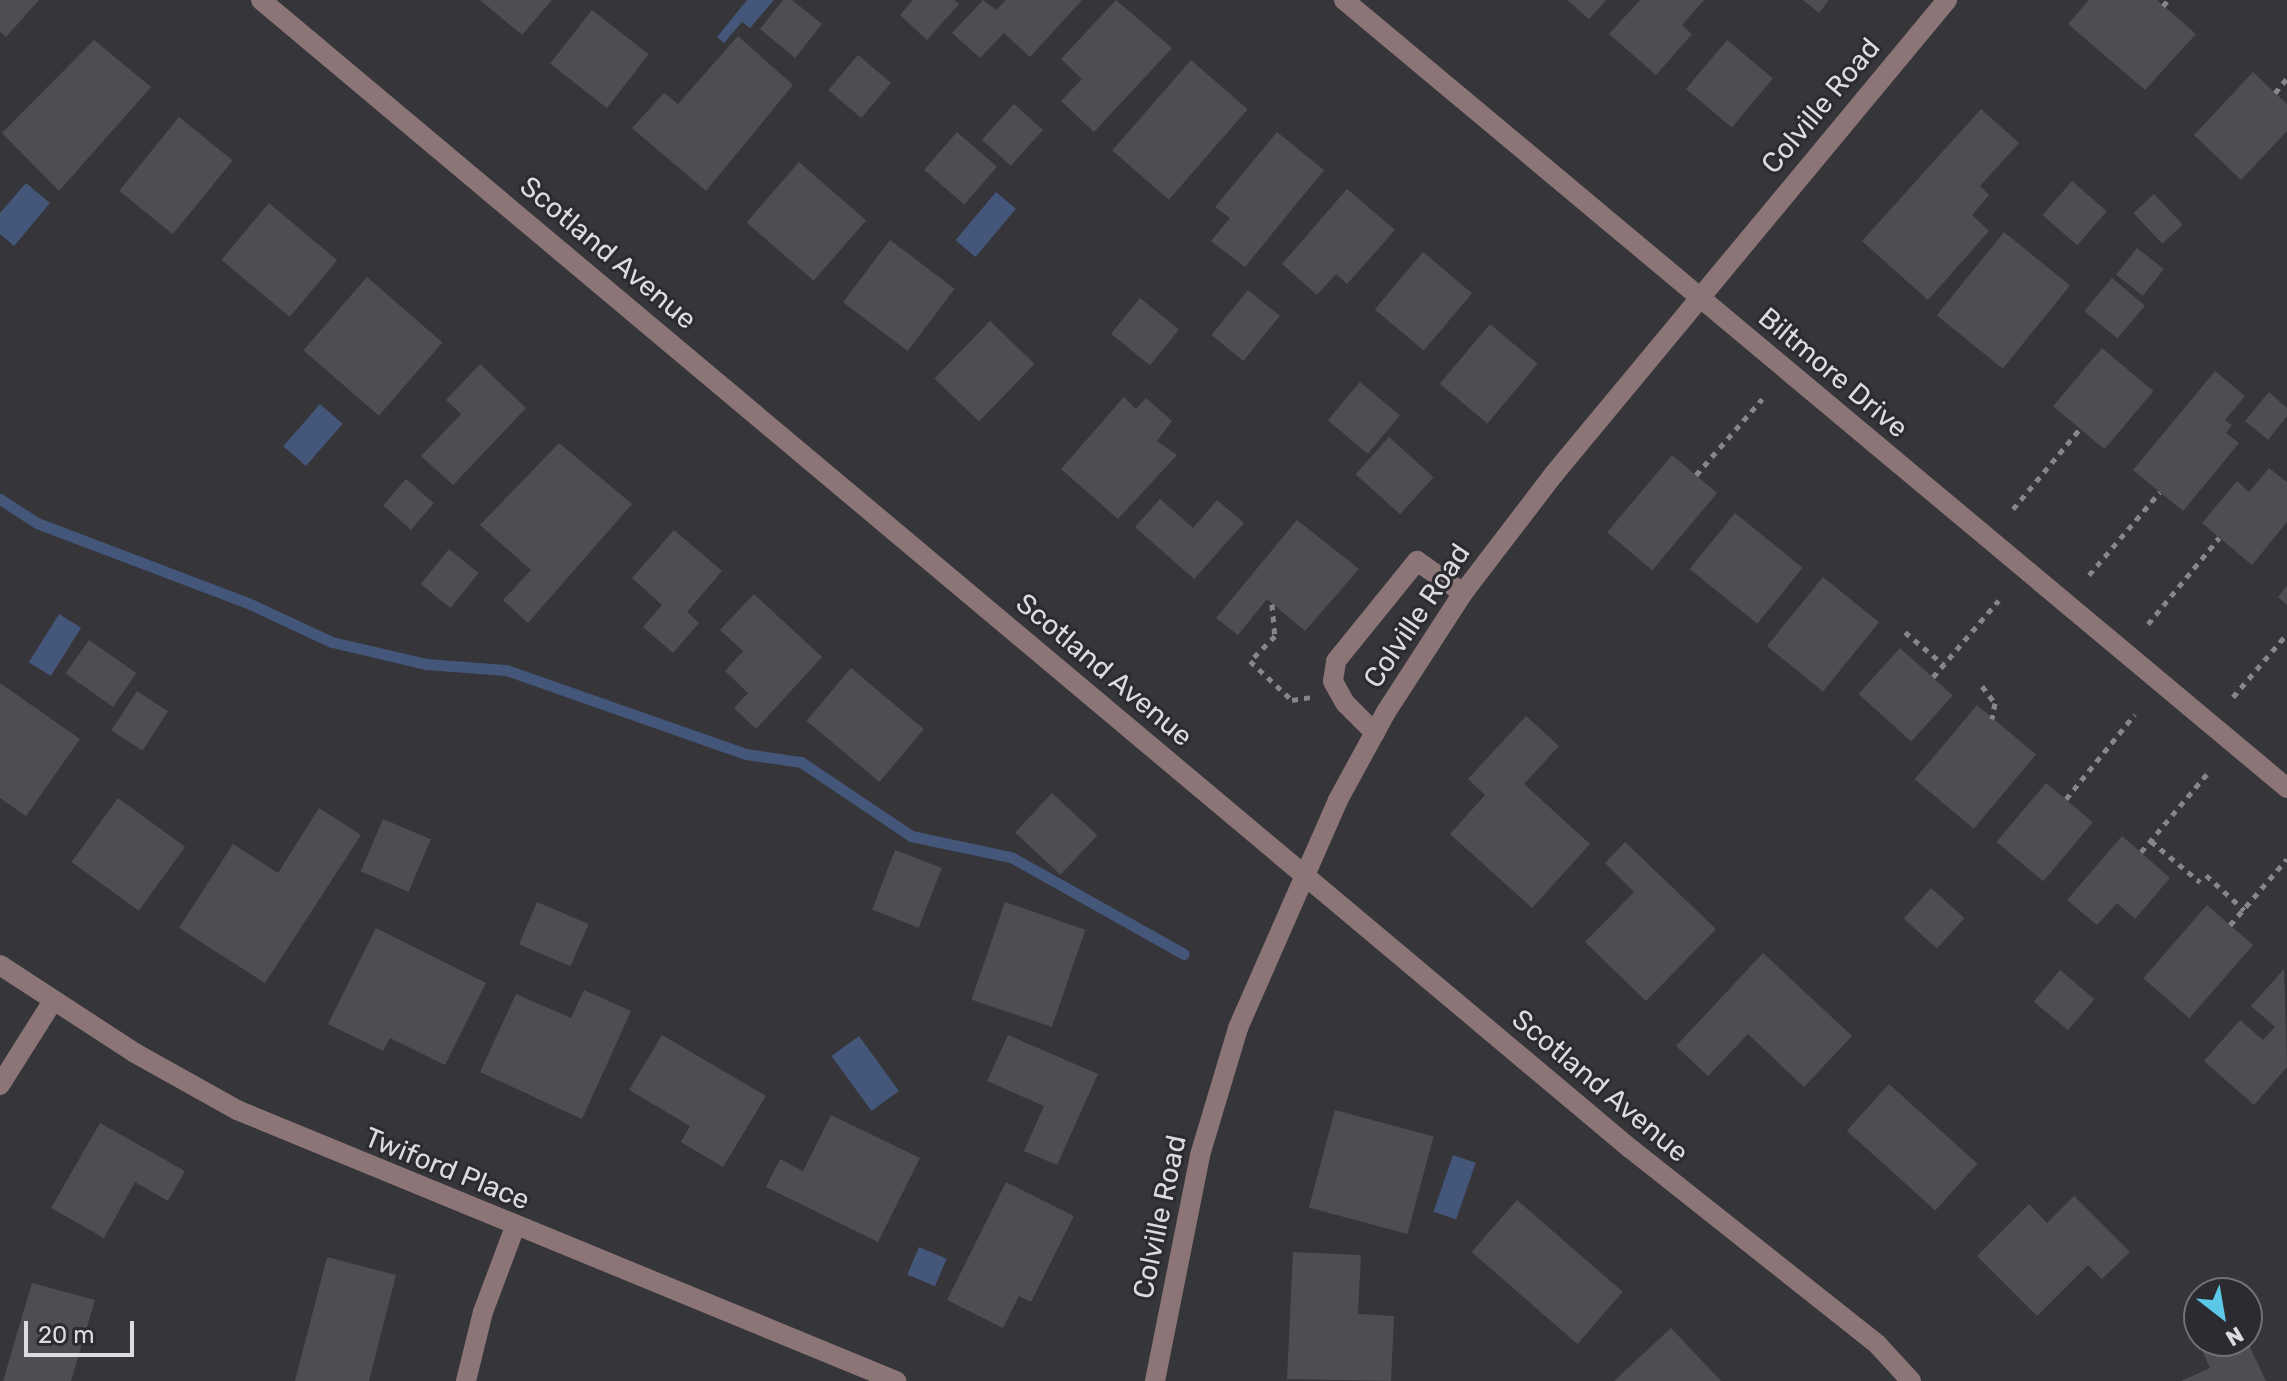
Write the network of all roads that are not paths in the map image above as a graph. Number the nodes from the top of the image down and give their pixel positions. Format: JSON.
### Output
{"nodes":[{"id":1,"x":261,"y":0,"type":"edge"},
{"id":2,"x":1344,"y":0,"type":"edge"},
{"id":3,"x":1947,"y":0,"type":"edge"},
{"id":4,"x":1699,"y":298,"type":"junction"},
{"id":5,"x":1463,"y":593,"type":"junction"},
{"id":6,"x":1375,"y":733,"type":"junction"},
{"id":7,"x":2287,"y":788,"type":"edge"},
{"id":8,"x":1304,"y":875,"type":"junction"},
{"id":9,"x":0,"y":965,"type":"edge"},
{"id":10,"x":53,"y":1001,"type":"junction"},
{"id":11,"x":0,"y":1085,"type":"edge"},
{"id":12,"x":515,"y":1227,"type":"junction"},
{"id":13,"x":466,"y":1381,"type":"edge"},
{"id":14,"x":896,"y":1381,"type":"edge"},
{"id":15,"x":1155,"y":1381,"type":"edge"},
{"id":16,"x":1911,"y":1381,"type":"edge"}],
"edges":[{"from":1,"to":8,"type":"street","name":"Scotland Avenue"},
{"from":2,"to":4,"type":"street","name":"Biltmore Drive"},
{"from":3,"to":4,"type":"street","name":"Colville Road"},
{"from":4,"to":5,"type":"street","name":"Colville Road"},
{"from":4,"to":7,"type":"street","name":"Biltmore Drive"},
{"from":5,"to":6,"type":"street","name":"Colville Road"},
{"from":5,"to":6,"type":"street"},
{"from":6,"to":8,"type":"street","name":"Colville Road"},
{"from":8,"to":15,"type":"street","name":"Colville Road"},
{"from":8,"to":16,"type":"street","name":"Scotland Avenue"},
{"from":9,"to":10,"type":"street","name":"Twiford Place"},
{"from":10,"to":11,"type":"street"},
{"from":10,"to":12,"type":"street","name":"Twiford Place"},
{"from":12,"to":13,"type":"street"},
{"from":12,"to":14,"type":"street","name":"Twiford Place"}]}
